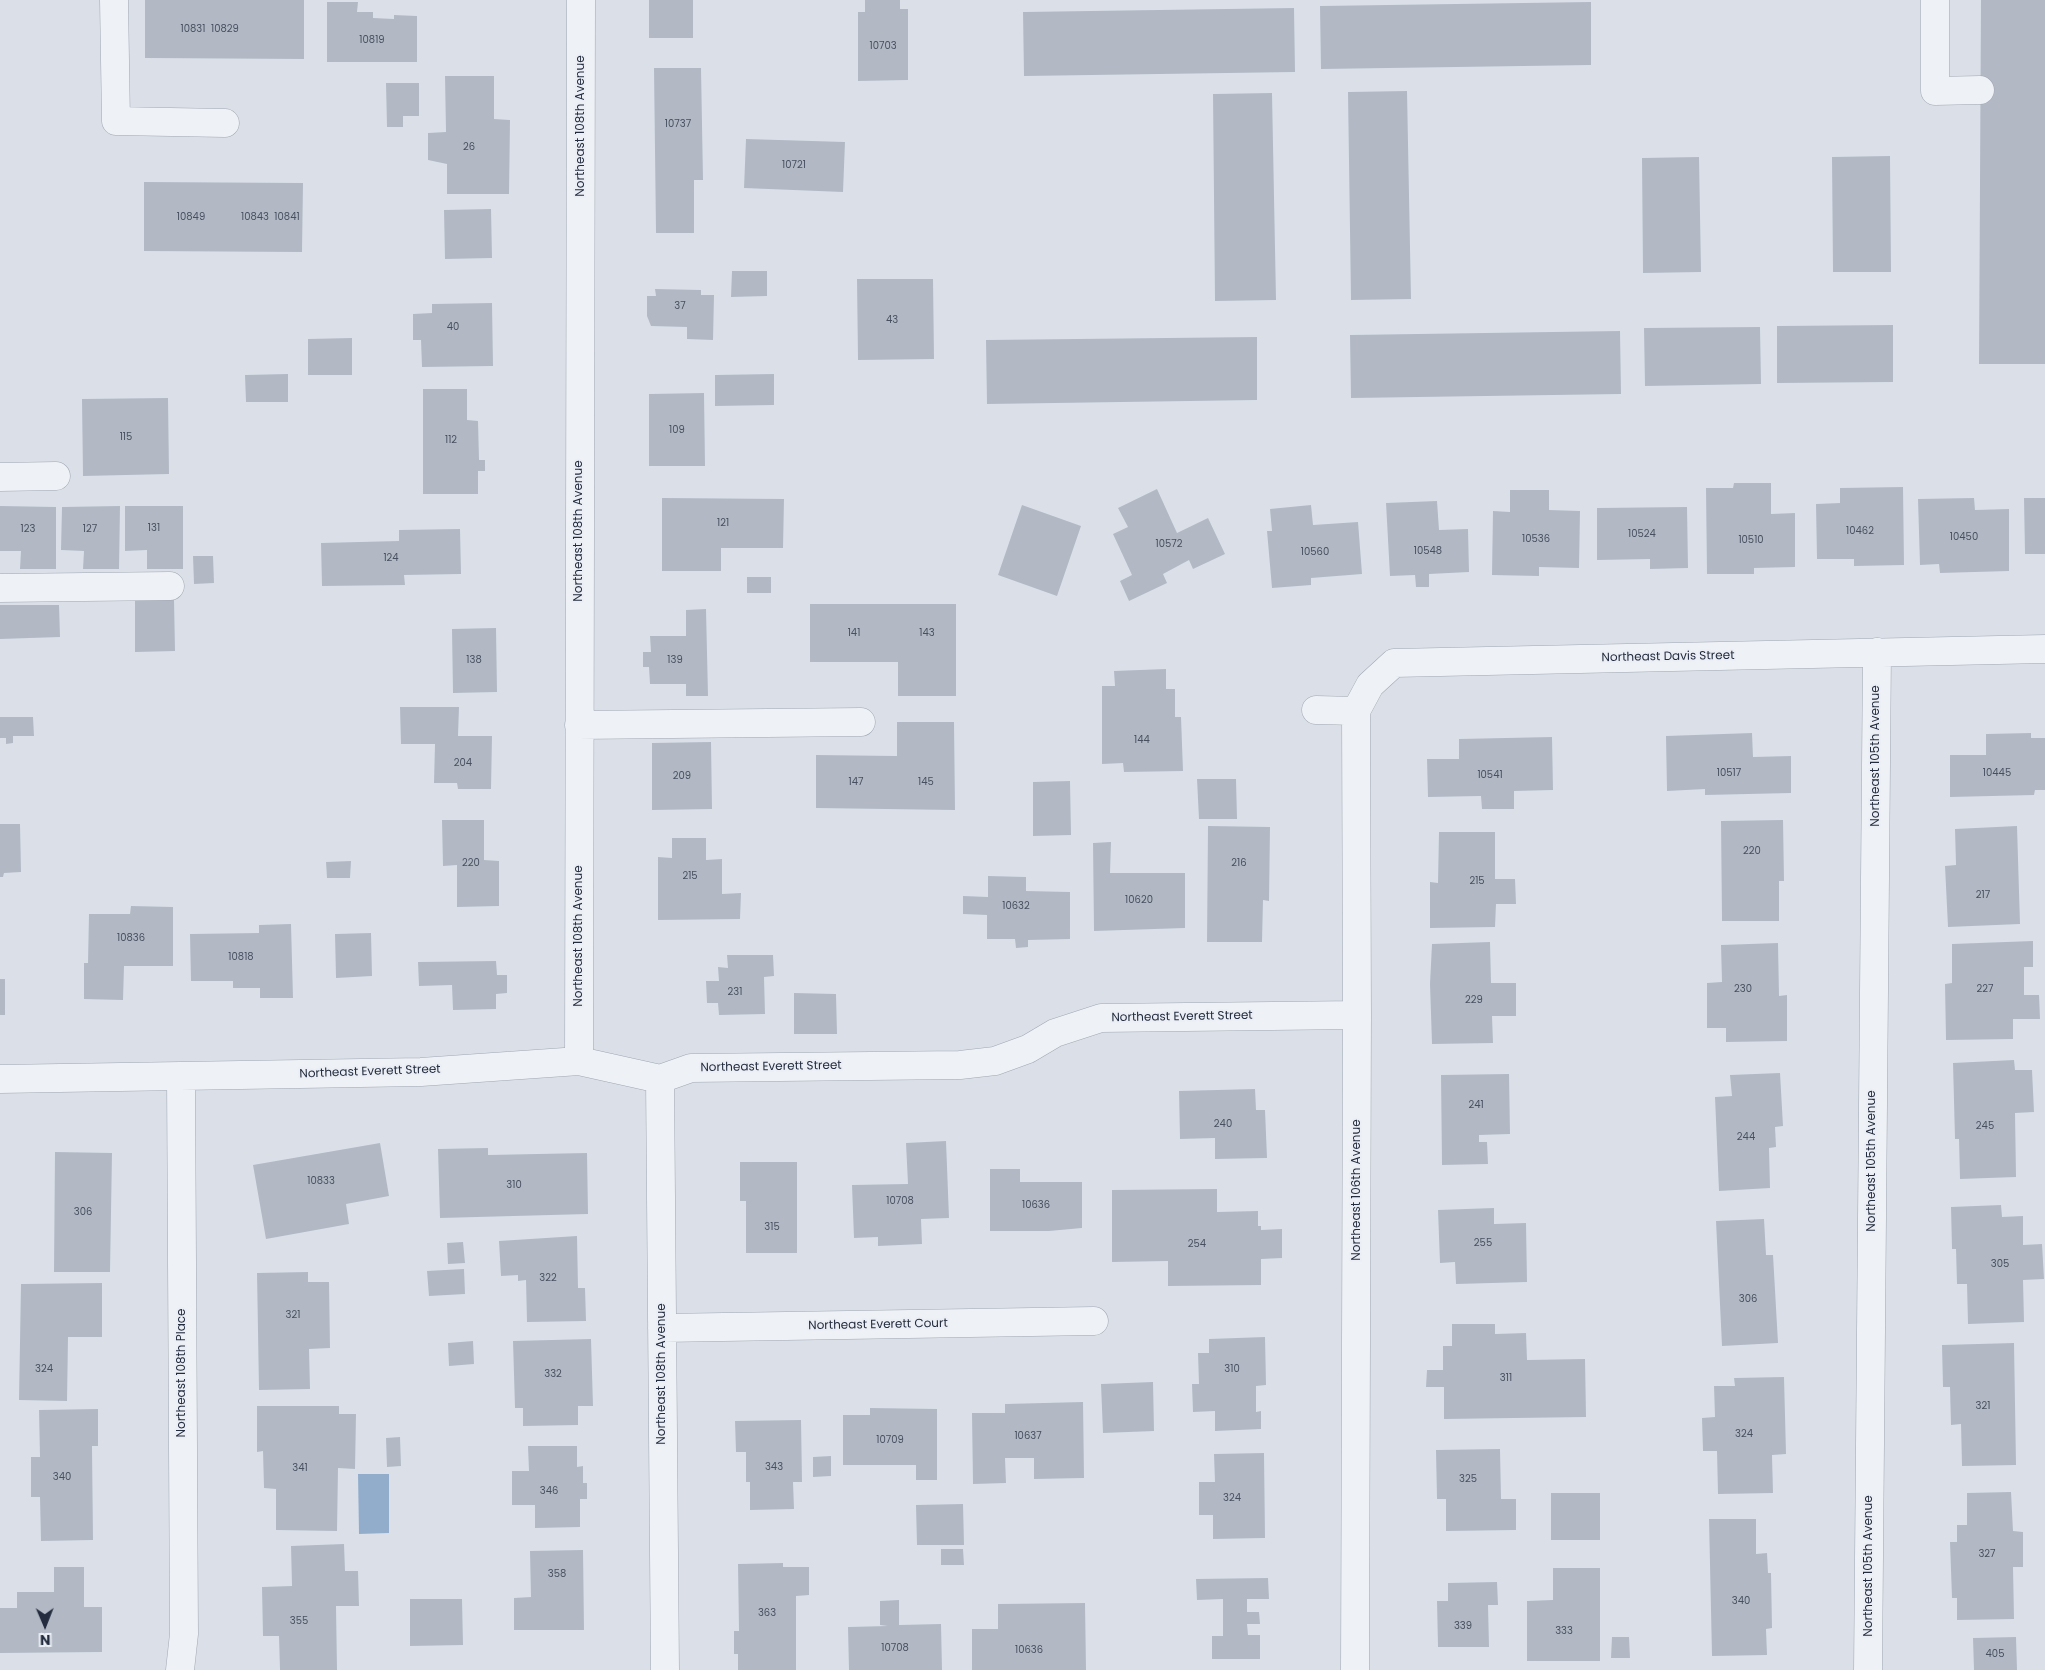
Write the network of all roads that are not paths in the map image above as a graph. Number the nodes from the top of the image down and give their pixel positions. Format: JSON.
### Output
{"nodes":[{"id":1,"x":114,"y":0,"type":"edge"},
{"id":2,"x":581,"y":0,"type":"edge"},
{"id":3,"x":1935,"y":0,"type":"edge"},
{"id":4,"x":1980,"y":90,"type":"dead end"},
{"id":5,"x":225,"y":123,"type":"dead end"},
{"id":6,"x":56,"y":476,"type":"dead end"},
{"id":7,"x":0,"y":477,"type":"edge"},
{"id":8,"x":170,"y":586,"type":"dead end"},
{"id":9,"x":0,"y":588,"type":"edge"},
{"id":10,"x":2045,"y":649,"type":"edge"},
{"id":11,"x":1877,"y":652,"type":"junction"},
{"id":12,"x":1316,"y":710,"type":"dead end"},
{"id":13,"x":1356,"y":711,"type":"junction"},
{"id":14,"x":861,"y":722,"type":"dead end"},
{"id":15,"x":579,"y":724,"type":"junction"},
{"id":16,"x":1357,"y":1015,"type":"junction"},
{"id":17,"x":579,"y":1061,"type":"junction"},
{"id":18,"x":181,"y":1076,"type":"junction"},
{"id":19,"x":0,"y":1079,"type":"edge"},
{"id":20,"x":660,"y":1079,"type":"junction"},
{"id":21,"x":1094,"y":1321,"type":"dead end"},
{"id":22,"x":662,"y":1328,"type":"junction"},
{"id":23,"x":180,"y":1670,"type":"edge"},
{"id":24,"x":665,"y":1670,"type":"edge"},
{"id":25,"x":1355,"y":1670,"type":"edge"},
{"id":26,"x":1868,"y":1670,"type":"edge"}],
"edges":[{"from":1,"to":5,"type":"street"},
{"from":2,"to":15,"type":"street","name":"Northeast 108th Avenue"},
{"from":3,"to":4,"type":"street"},
{"from":6,"to":7,"type":"street"},
{"from":8,"to":9,"type":"street"},
{"from":10,"to":11,"type":"street","name":"Northeast Davis Street"},
{"from":11,"to":13,"type":"street","name":"Northeast Davis Street"},
{"from":11,"to":26,"type":"street","name":"Northeast 105th Avenue"},
{"from":12,"to":13,"type":"street"},
{"from":13,"to":16,"type":"street","name":"Northeast 106th Avenue"},
{"from":14,"to":15,"type":"street"},
{"from":15,"to":17,"type":"street","name":"Northeast 108th Avenue"},
{"from":16,"to":20,"type":"street","name":"Northeast Everett Street"},
{"from":16,"to":25,"type":"street","name":"Northeast 106th Avenue"},
{"from":17,"to":18,"type":"street","name":"Northeast Everett Street"},
{"from":17,"to":20,"type":"street","name":"Northeast Everett Street"},
{"from":18,"to":19,"type":"street","name":"Northeast Everett Street"},
{"from":18,"to":23,"type":"street","name":"Northeast 108th Place"},
{"from":20,"to":22,"type":"street","name":"Northeast 108th Avenue"},
{"from":21,"to":22,"type":"street","name":"Northeast Everett Court"},
{"from":22,"to":24,"type":"street","name":"Northeast 108th Avenue"}]}
